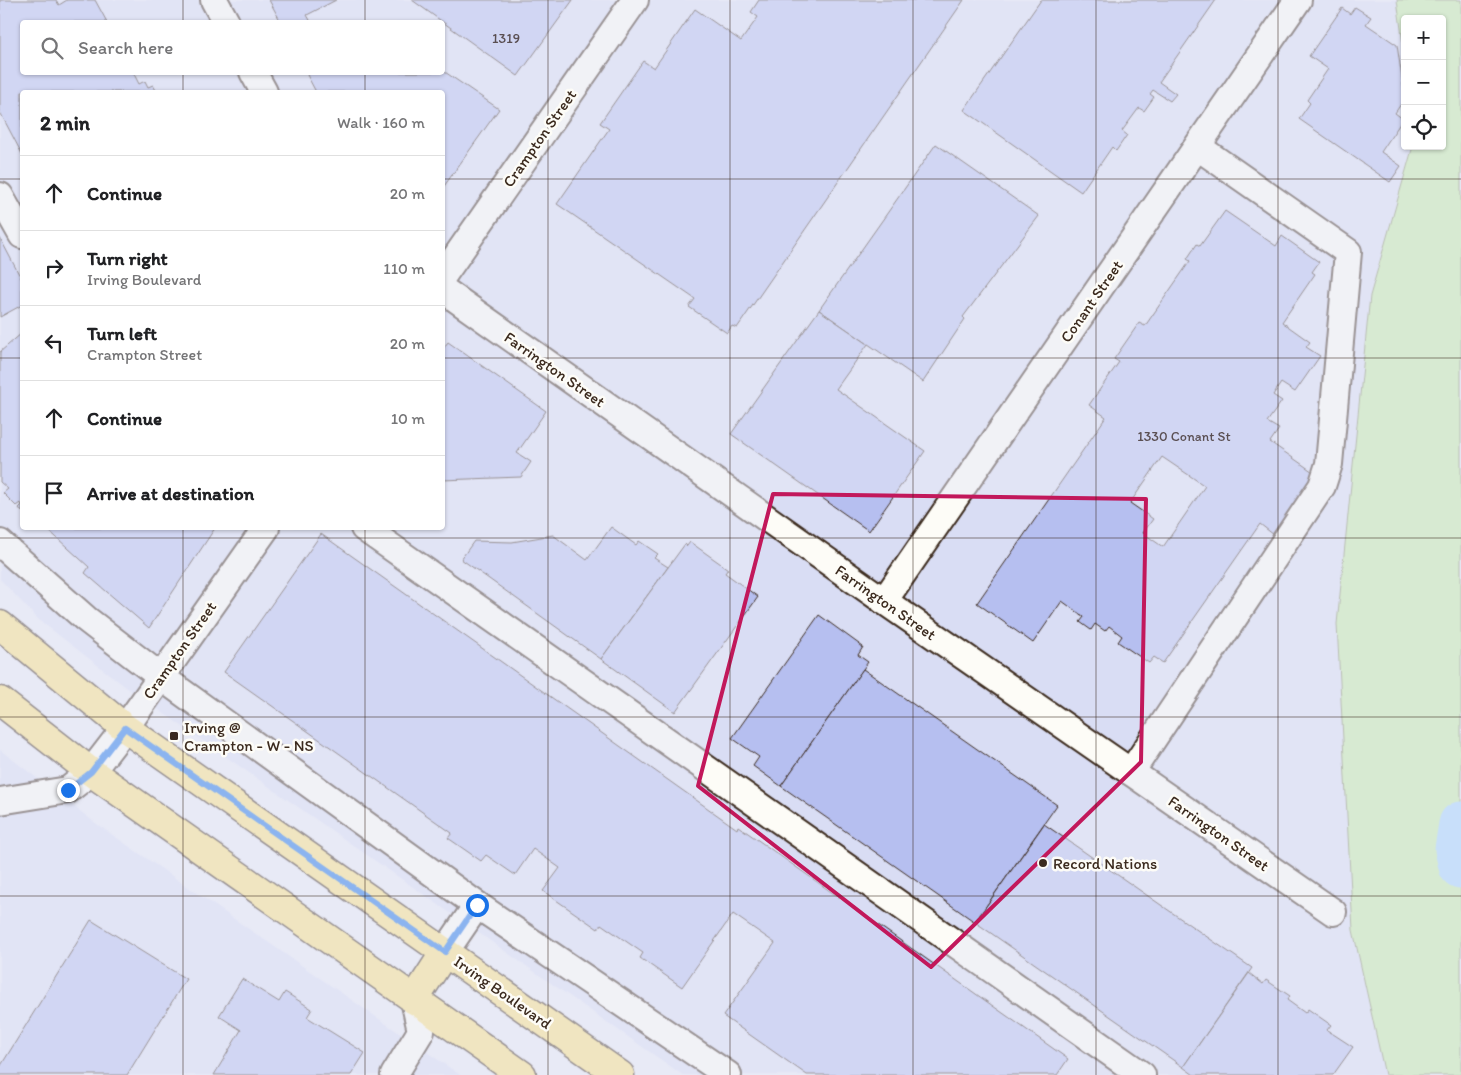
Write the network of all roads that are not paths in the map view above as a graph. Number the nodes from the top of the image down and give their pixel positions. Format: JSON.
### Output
{"nodes":[{"id":1,"x":214,"y":0,"type":"edge"},
{"id":2,"x":635,"y":0,"type":"edge"},
{"id":3,"x":1298,"y":0,"type":"edge"},
{"id":4,"x":225,"y":20,"type":"edge"},
{"id":5,"x":255,"y":75,"type":"edge"},
{"id":6,"x":263,"y":90,"type":"edge"},
{"id":7,"x":1198,"y":147,"type":"junction"},
{"id":8,"x":0,"y":196,"type":"edge"},
{"id":9,"x":20,"y":231,"type":"edge"},
{"id":10,"x":445,"y":272,"type":"edge"},
{"id":11,"x":445,"y":291,"type":"edge"},
{"id":12,"x":265,"y":530,"type":"edge"},
{"id":13,"x":367,"y":530,"type":"edge"},
{"id":14,"x":0,"y":544,"type":"edge"},
{"id":15,"x":884,"y":601,"type":"junction"},
{"id":16,"x":0,"y":625,"type":"edge"},
{"id":17,"x":161,"y":677,"type":"junction"},
{"id":18,"x":0,"y":701,"type":"edge"},
{"id":19,"x":125,"y":728,"type":"junction"},
{"id":20,"x":91,"y":772,"type":"junction"},
{"id":21,"x":1131,"y":772,"type":"junction"},
{"id":22,"x":0,"y":801,"type":"edge"},
{"id":23,"x":477,"y":905,"type":"junction"},
{"id":24,"x":1333,"y":912,"type":"dead end"},
{"id":25,"x":445,"y":952,"type":"junction"},
{"id":26,"x":414,"y":1000,"type":"junction"},
{"id":27,"x":394,"y":1075,"type":"edge"},
{"id":28,"x":522,"y":1075,"type":"edge"},
{"id":29,"x":620,"y":1075,"type":"edge"},
{"id":30,"x":728,"y":1075,"type":"edge"},
{"id":31,"x":1142,"y":1075,"type":"edge"}],
"edges":[{"from":1,"to":4,"type":"street"},
{"from":2,"to":10,"type":"street","name":"Crampton Street"},
{"from":3,"to":7,"type":"street","name":"Conant Street"},
{"from":5,"to":6,"type":"street"},
{"from":7,"to":15,"type":"street","name":"Conant Street"},
{"from":7,"to":21,"type":"street"},
{"from":8,"to":9,"type":"street"},
{"from":11,"to":15,"type":"street","name":"Farrington Street"},
{"from":12,"to":17,"type":"street","name":"Crampton Street"},
{"from":13,"to":31,"type":"street"},
{"from":14,"to":17,"type":"street"},
{"from":15,"to":21,"type":"street","name":"Farrington Street"},
{"from":16,"to":19,"type":"main road","name":"Irving Boulevard"},
{"from":17,"to":19,"type":"street","name":"Crampton Street"},
{"from":17,"to":23,"type":"street"},
{"from":18,"to":20,"type":"main road"},
{"from":19,"to":20,"type":"street","name":"Crampton Street"},
{"from":19,"to":25,"type":"main road","name":"Irving Boulevard"},
{"from":20,"to":22,"type":"street","name":"Crampton Street"},
{"from":20,"to":26,"type":"main road"},
{"from":21,"to":24,"type":"street","name":"Farrington Street"},
{"from":23,"to":25,"type":"street"},
{"from":23,"to":30,"type":"street"},
{"from":25,"to":26,"type":"main road"},
{"from":25,"to":29,"type":"main road","name":"Irving Boulevard"},
{"from":26,"to":27,"type":"street"},
{"from":26,"to":28,"type":"main road"}]}
